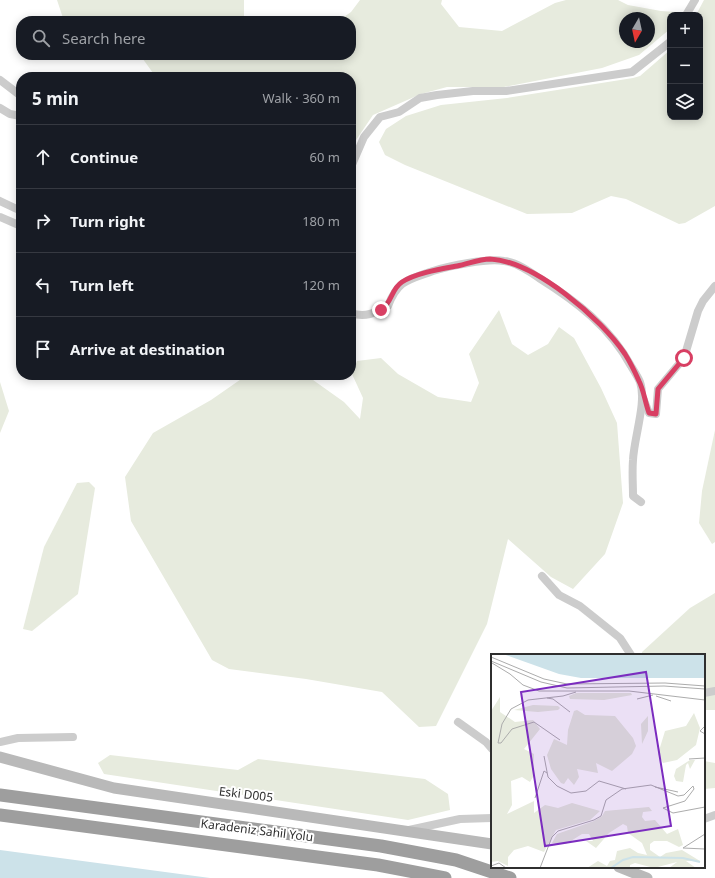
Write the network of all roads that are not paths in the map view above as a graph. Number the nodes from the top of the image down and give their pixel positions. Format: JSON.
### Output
{"nodes":[{"id":1,"x":695,"y":0,"type":"edge"},
{"id":2,"x":688,"y":12,"type":"edge"},
{"id":3,"x":667,"y":44,"type":"edge"},
{"id":4,"x":0,"y":80,"type":"edge"},
{"id":5,"x":16,"y":92,"type":"edge"},
{"id":6,"x":0,"y":108,"type":"edge"},
{"id":7,"x":16,"y":115,"type":"edge"},
{"id":8,"x":356,"y":155,"type":"edge"},
{"id":9,"x":0,"y":201,"type":"edge"},
{"id":10,"x":16,"y":209,"type":"edge"},
{"id":11,"x":0,"y":217,"type":"edge"},
{"id":12,"x":16,"y":224,"type":"edge"},
{"id":13,"x":715,"y":286,"type":"edge"},
{"id":14,"x":356,"y":314,"type":"edge"},
{"id":15,"x":643,"y":398,"type":"junction"},
{"id":16,"x":641,"y":502,"type":"dead end"},
{"id":17,"x":542,"y":576,"type":"dead end"},
{"id":18,"x":630,"y":654,"type":"edge"},
{"id":19,"x":715,"y":691,"type":"edge"},
{"id":20,"x":705,"y":693,"type":"edge"},
{"id":21,"x":458,"y":722,"type":"dead end"},
{"id":22,"x":73,"y":737,"type":"dead end"},
{"id":23,"x":0,"y":742,"type":"edge"},
{"id":24,"x":491,"y":748,"type":"edge"},
{"id":25,"x":0,"y":757,"type":"edge"},
{"id":26,"x":0,"y":796,"type":"edge"},
{"id":27,"x":0,"y":815,"type":"edge"},
{"id":28,"x":715,"y":815,"type":"edge"},
{"id":29,"x":491,"y":818,"type":"edge"},
{"id":30,"x":705,"y":819,"type":"edge"},
{"id":31,"x":406,"y":830,"type":"junction"},
{"id":32,"x":491,"y":844,"type":"edge"},
{"id":33,"x":622,"y":868,"type":"edge"},
{"id":34,"x":445,"y":878,"type":"edge"},
{"id":35,"x":510,"y":878,"type":"edge"},
{"id":36,"x":647,"y":878,"type":"edge"}],
"edges":[{"from":1,"to":2,"type":"street"},
{"from":3,"to":8,"type":"street"},
{"from":4,"to":5,"type":"street"},
{"from":6,"to":7,"type":"street"},
{"from":9,"to":10,"type":"street"},
{"from":11,"to":12,"type":"street"},
{"from":13,"to":15,"type":"street"},
{"from":14,"to":15,"type":"street"},
{"from":15,"to":16,"type":"street"},
{"from":17,"to":18,"type":"street"},
{"from":19,"to":20,"type":"street"},
{"from":21,"to":24,"type":"street"},
{"from":22,"to":23,"type":"street"},
{"from":25,"to":31,"type":"main road","name":"Eski D005"},
{"from":26,"to":35,"type":"highway","name":"Karadeniz Sahil Yolu"},
{"from":27,"to":34,"type":"highway","name":"Karadeniz Sahil Yolu"},
{"from":28,"to":30,"type":"street"},
{"from":29,"to":31,"type":"street"},
{"from":31,"to":32,"type":"main road","name":"Eski D005"},
{"from":33,"to":36,"type":"main road"}]}
